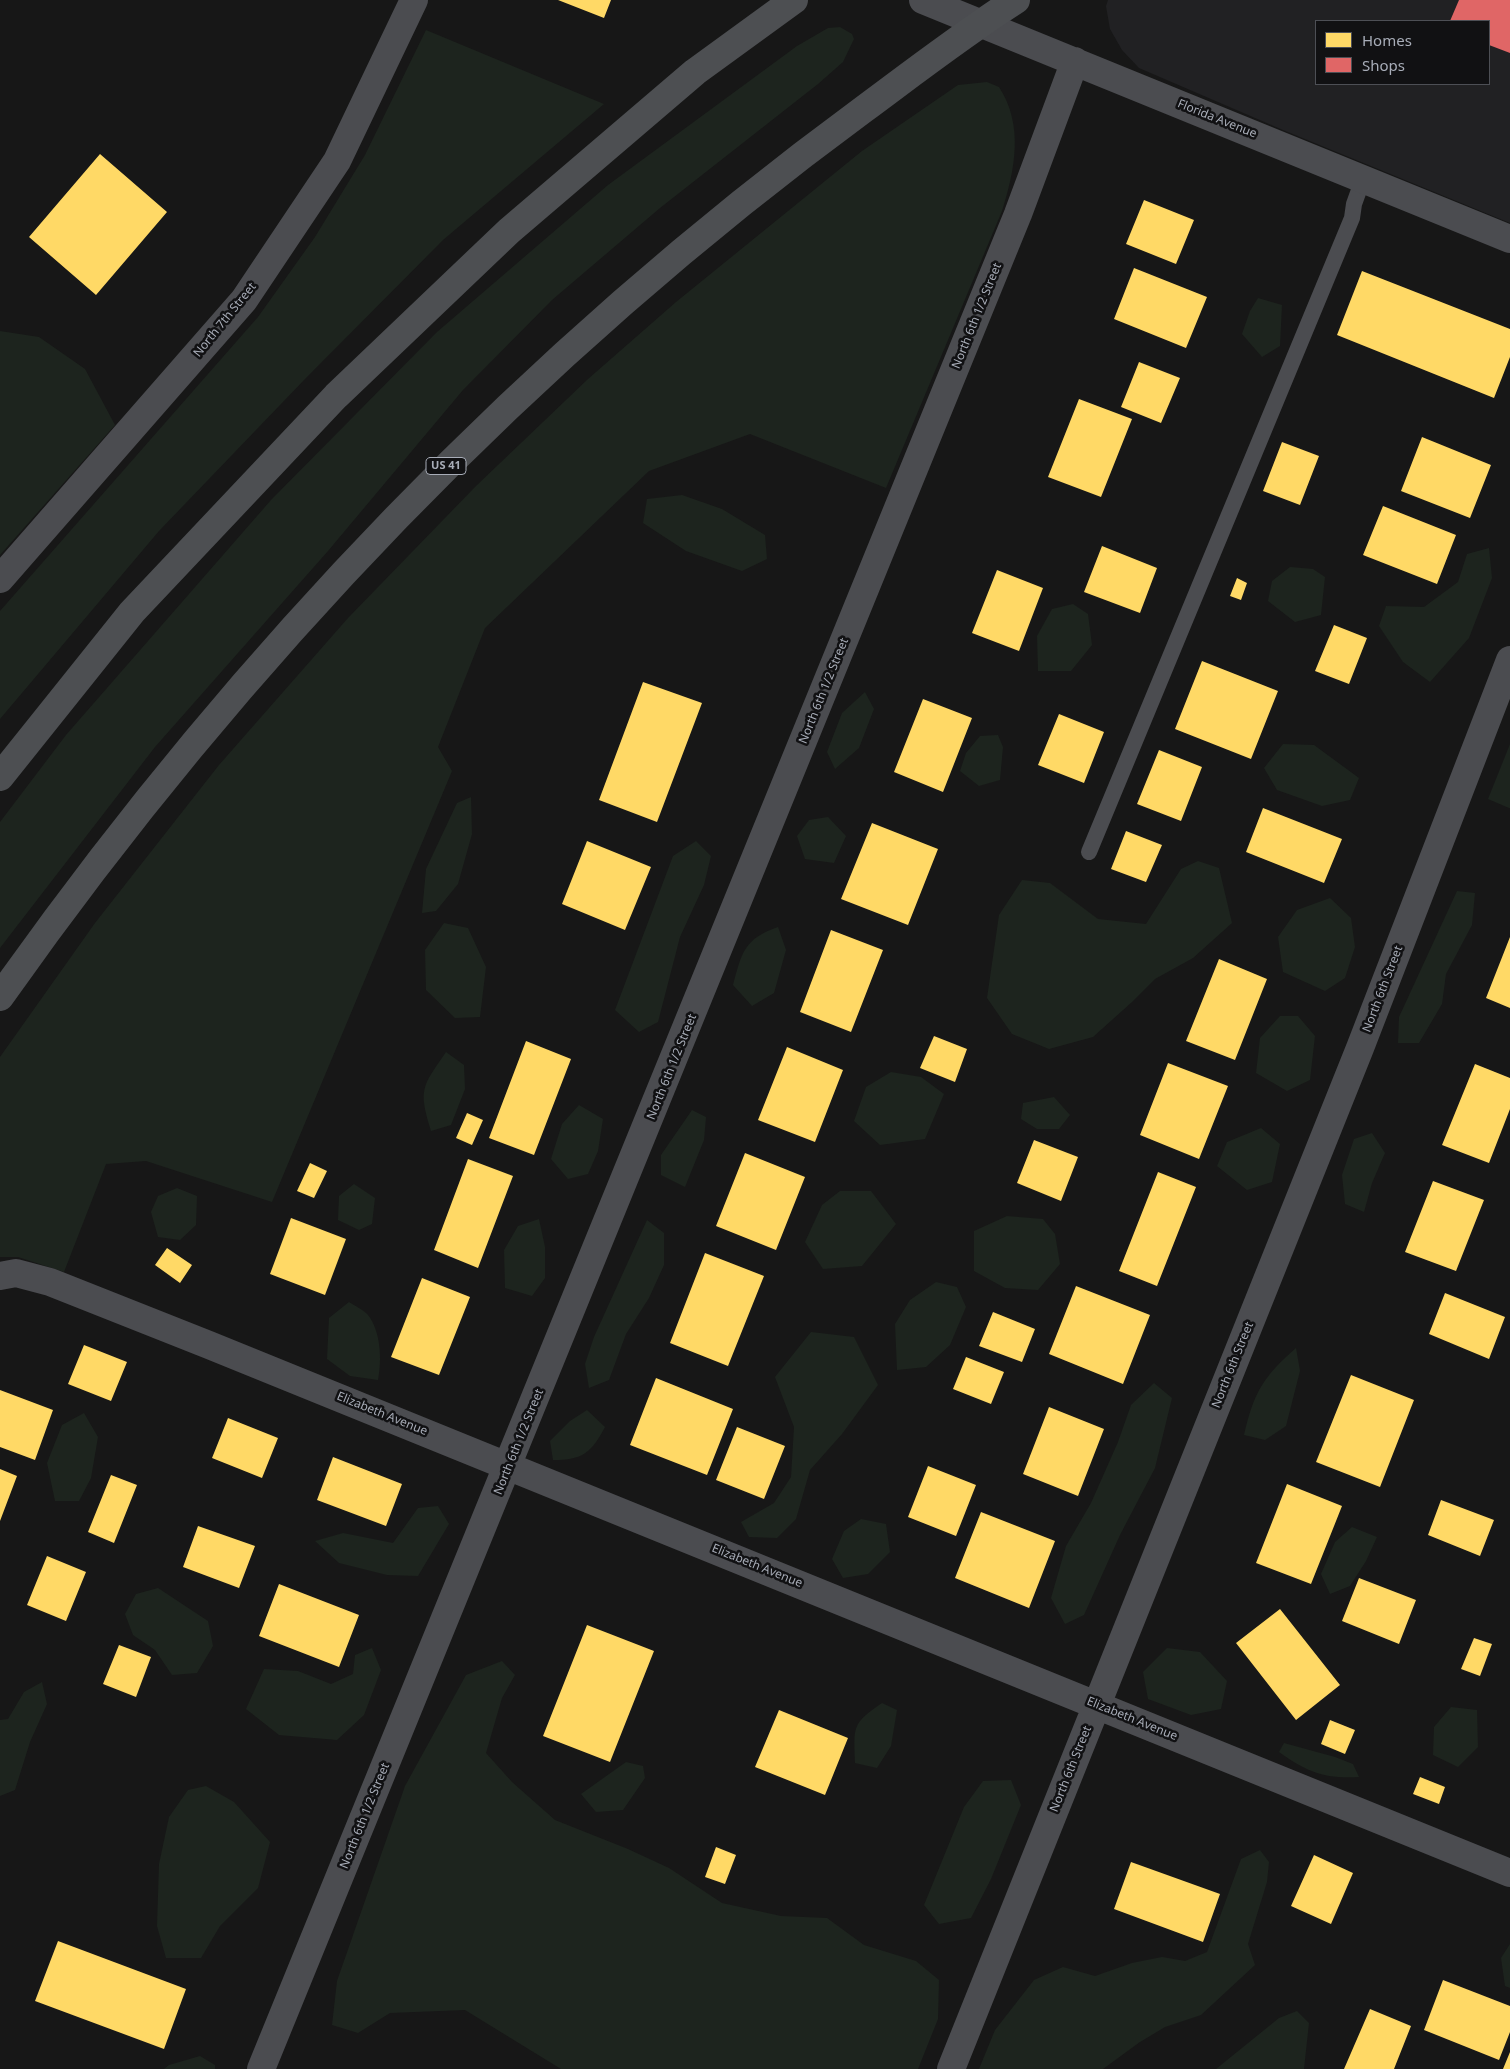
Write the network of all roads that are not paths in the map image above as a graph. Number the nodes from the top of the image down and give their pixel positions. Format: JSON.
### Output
{"nodes":[{"id":1,"x":414,"y":0,"type":"edge"},
{"id":2,"x":794,"y":0,"type":"edge"},
{"id":3,"x":923,"y":0,"type":"edge"},
{"id":4,"x":1016,"y":0,"type":"edge"},
{"id":5,"x":980,"y":23,"type":"junction"},
{"id":6,"x":1075,"y":61,"type":"junction"},
{"id":7,"x":1363,"y":179,"type":"junction"},
{"id":8,"x":1510,"y":240,"type":"edge"},
{"id":9,"x":0,"y":579,"type":"edge"},
{"id":10,"x":1510,"y":660,"type":"edge"},
{"id":11,"x":0,"y":777,"type":"edge"},
{"id":12,"x":1089,"y":852,"type":"dead end"},
{"id":13,"x":0,"y":997,"type":"edge"},
{"id":14,"x":0,"y":1276,"type":"edge"},
{"id":15,"x":509,"y":1465,"type":"junction"},
{"id":16,"x":1097,"y":1705,"type":"junction"},
{"id":17,"x":1510,"y":1873,"type":"edge"},
{"id":18,"x":261,"y":2069,"type":"edge"},
{"id":19,"x":951,"y":2069,"type":"edge"}],
"edges":[{"from":1,"to":9,"type":"street","name":"North 7th Street"},
{"from":2,"to":11,"type":"main road"},
{"from":3,"to":5,"type":"street","name":"Florida Avenue"},
{"from":4,"to":5,"type":"main road","number":"US 41"},
{"from":5,"to":6,"type":"street","name":"Florida Avenue"},
{"from":5,"to":13,"type":"main road","number":"US 41"},
{"from":6,"to":7,"type":"street","name":"Florida Avenue"},
{"from":6,"to":15,"type":"street","name":"North 6th 1/2 Street"},
{"from":7,"to":8,"type":"street","name":"Florida Avenue"},
{"from":7,"to":12,"type":"lane"},
{"from":10,"to":16,"type":"street","name":"North 6th Street"},
{"from":14,"to":15,"type":"street","name":"Elizabeth Avenue"},
{"from":15,"to":16,"type":"street","name":"Elizabeth Avenue"},
{"from":15,"to":18,"type":"street","name":"North 6th 1/2 Street"},
{"from":16,"to":17,"type":"street","name":"Elizabeth Avenue"},
{"from":16,"to":19,"type":"street","name":"North 6th Street"}]}
